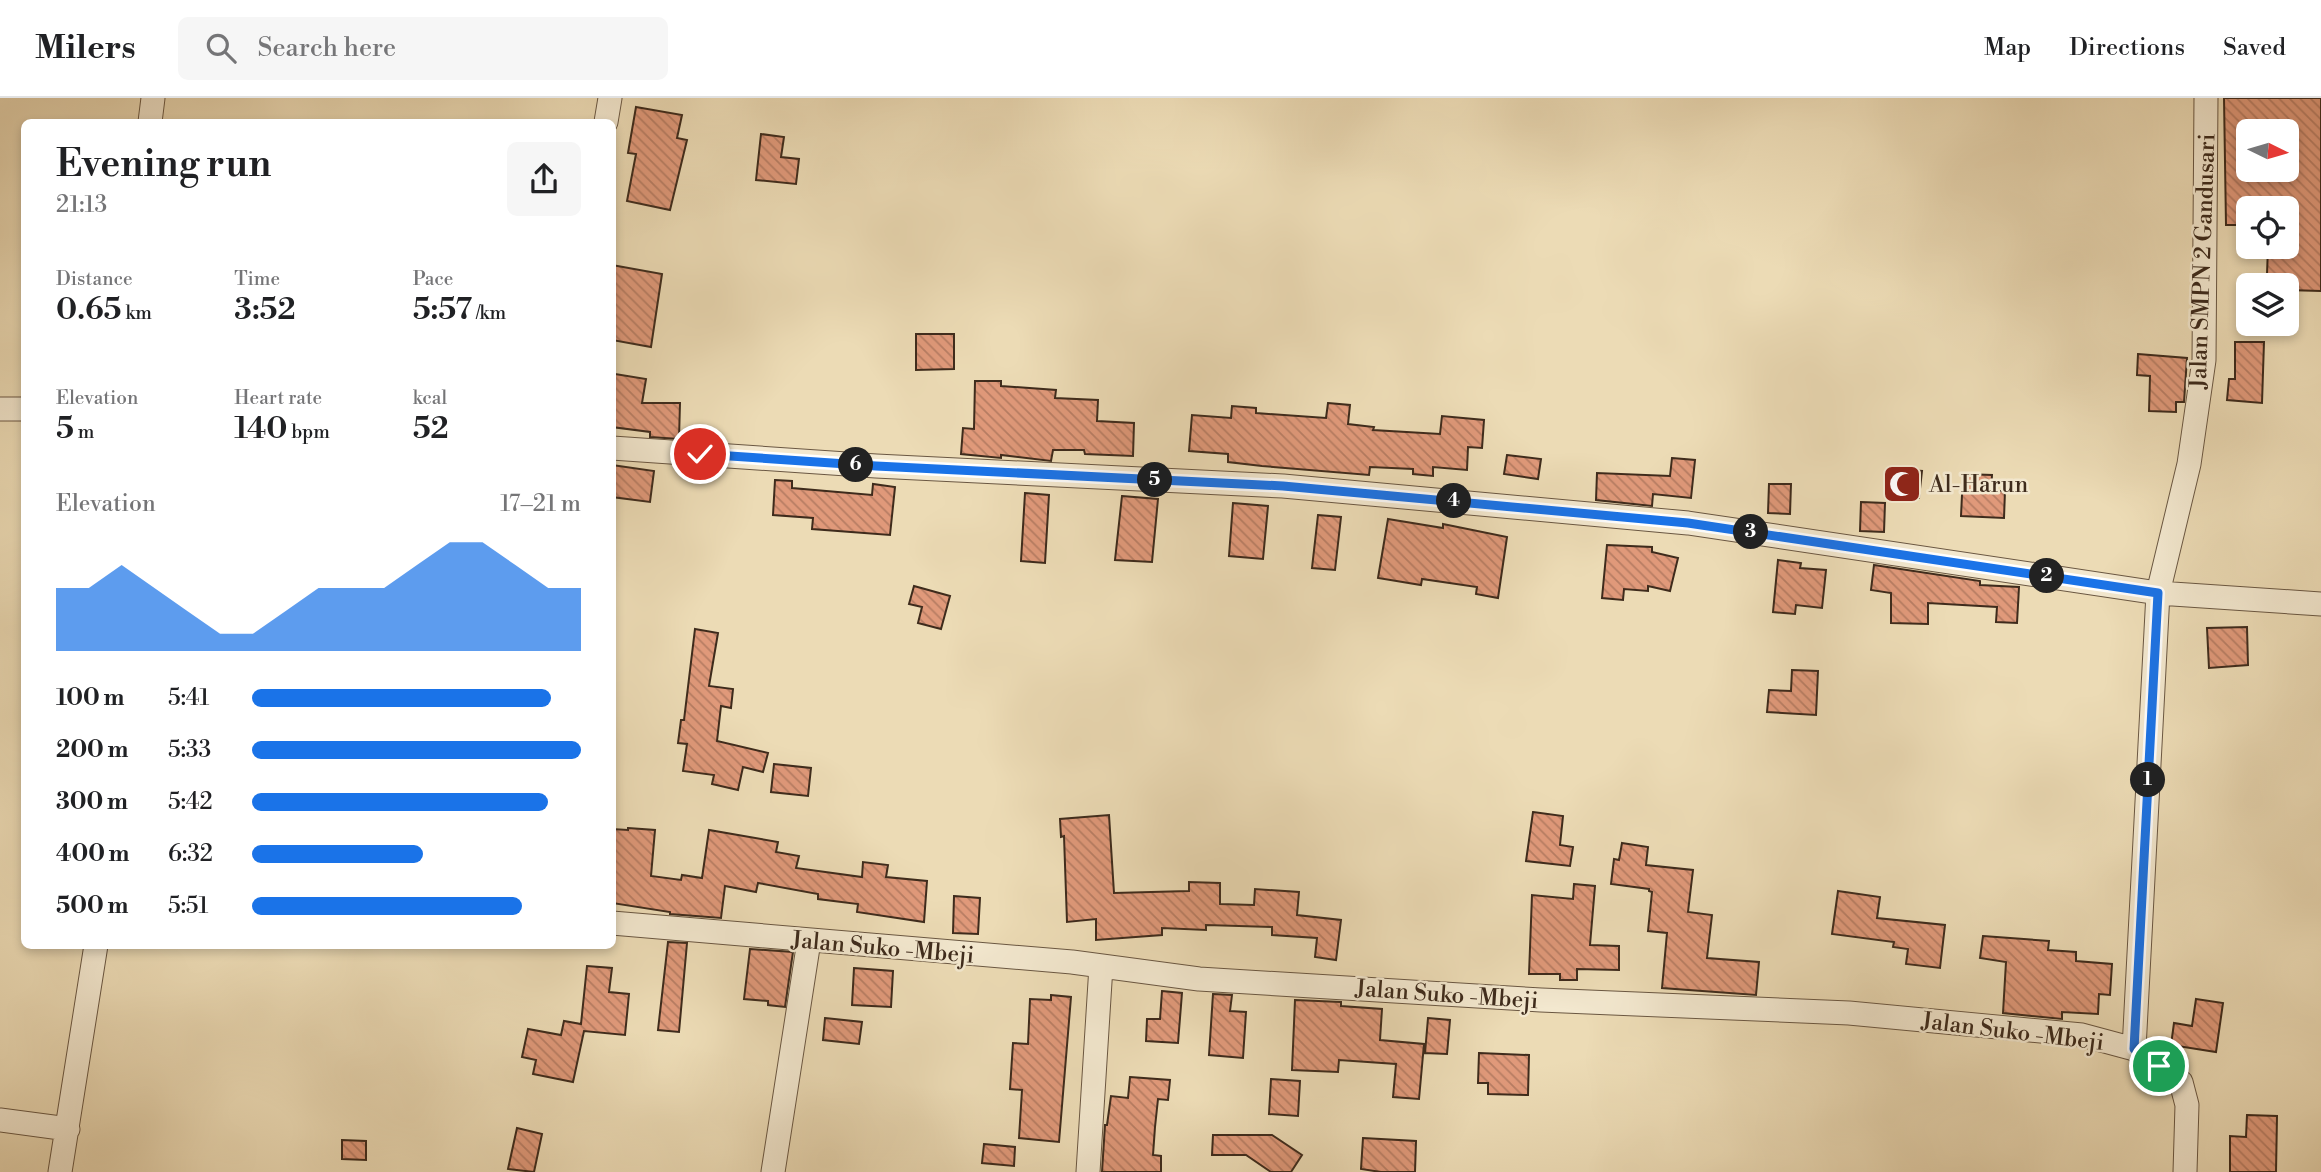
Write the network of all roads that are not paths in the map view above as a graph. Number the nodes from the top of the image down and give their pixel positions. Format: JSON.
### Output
{"nodes":[{"id":1,"x":153,"y":98,"type":"edge"},
{"id":2,"x":610,"y":98,"type":"edge"},
{"id":3,"x":2206,"y":98,"type":"edge"},
{"id":4,"x":150,"y":119,"type":"edge"},
{"id":5,"x":606,"y":119,"type":"edge"},
{"id":6,"x":0,"y":409,"type":"edge"},
{"id":7,"x":21,"y":409,"type":"edge"},
{"id":8,"x":616,"y":449,"type":"edge"},
{"id":9,"x":2158,"y":593,"type":"junction"},
{"id":10,"x":2321,"y":604,"type":"edge"},
{"id":11,"x":616,"y":923,"type":"edge"},
{"id":12,"x":809,"y":941,"type":"junction"},
{"id":13,"x":95,"y":949,"type":"edge"},
{"id":14,"x":1101,"y":966,"type":"junction"},
{"id":15,"x":2134,"y":1049,"type":"junction"},
{"id":16,"x":0,"y":1120,"type":"edge"},
{"id":17,"x":68,"y":1129,"type":"junction"},
{"id":18,"x":60,"y":1172,"type":"edge"},
{"id":19,"x":773,"y":1172,"type":"edge"},
{"id":20,"x":1088,"y":1172,"type":"edge"},
{"id":21,"x":2185,"y":1172,"type":"edge"}],
"edges":[{"from":1,"to":4,"type":"street"},
{"from":2,"to":5,"type":"street"},
{"from":3,"to":9,"type":"street","name":"Jalan SMPN 2 Gandusari"},
{"from":6,"to":7,"type":"street"},
{"from":8,"to":9,"type":"street"},
{"from":9,"to":10,"type":"street"},
{"from":9,"to":15,"type":"street","name":"Jalan SMPN 2 Gandusari"},
{"from":11,"to":12,"type":"street","name":"Jalan Suko -Mbeji"},
{"from":12,"to":14,"type":"street","name":"Jalan Suko -Mbeji"},
{"from":12,"to":19,"type":"street"},
{"from":13,"to":17,"type":"street"},
{"from":14,"to":15,"type":"street","name":"Jalan Suko -Mbeji"},
{"from":14,"to":20,"type":"street"},
{"from":15,"to":21,"type":"street","name":"Jalan Suko -Mbeji"},
{"from":16,"to":17,"type":"street"},
{"from":17,"to":18,"type":"street"}]}
